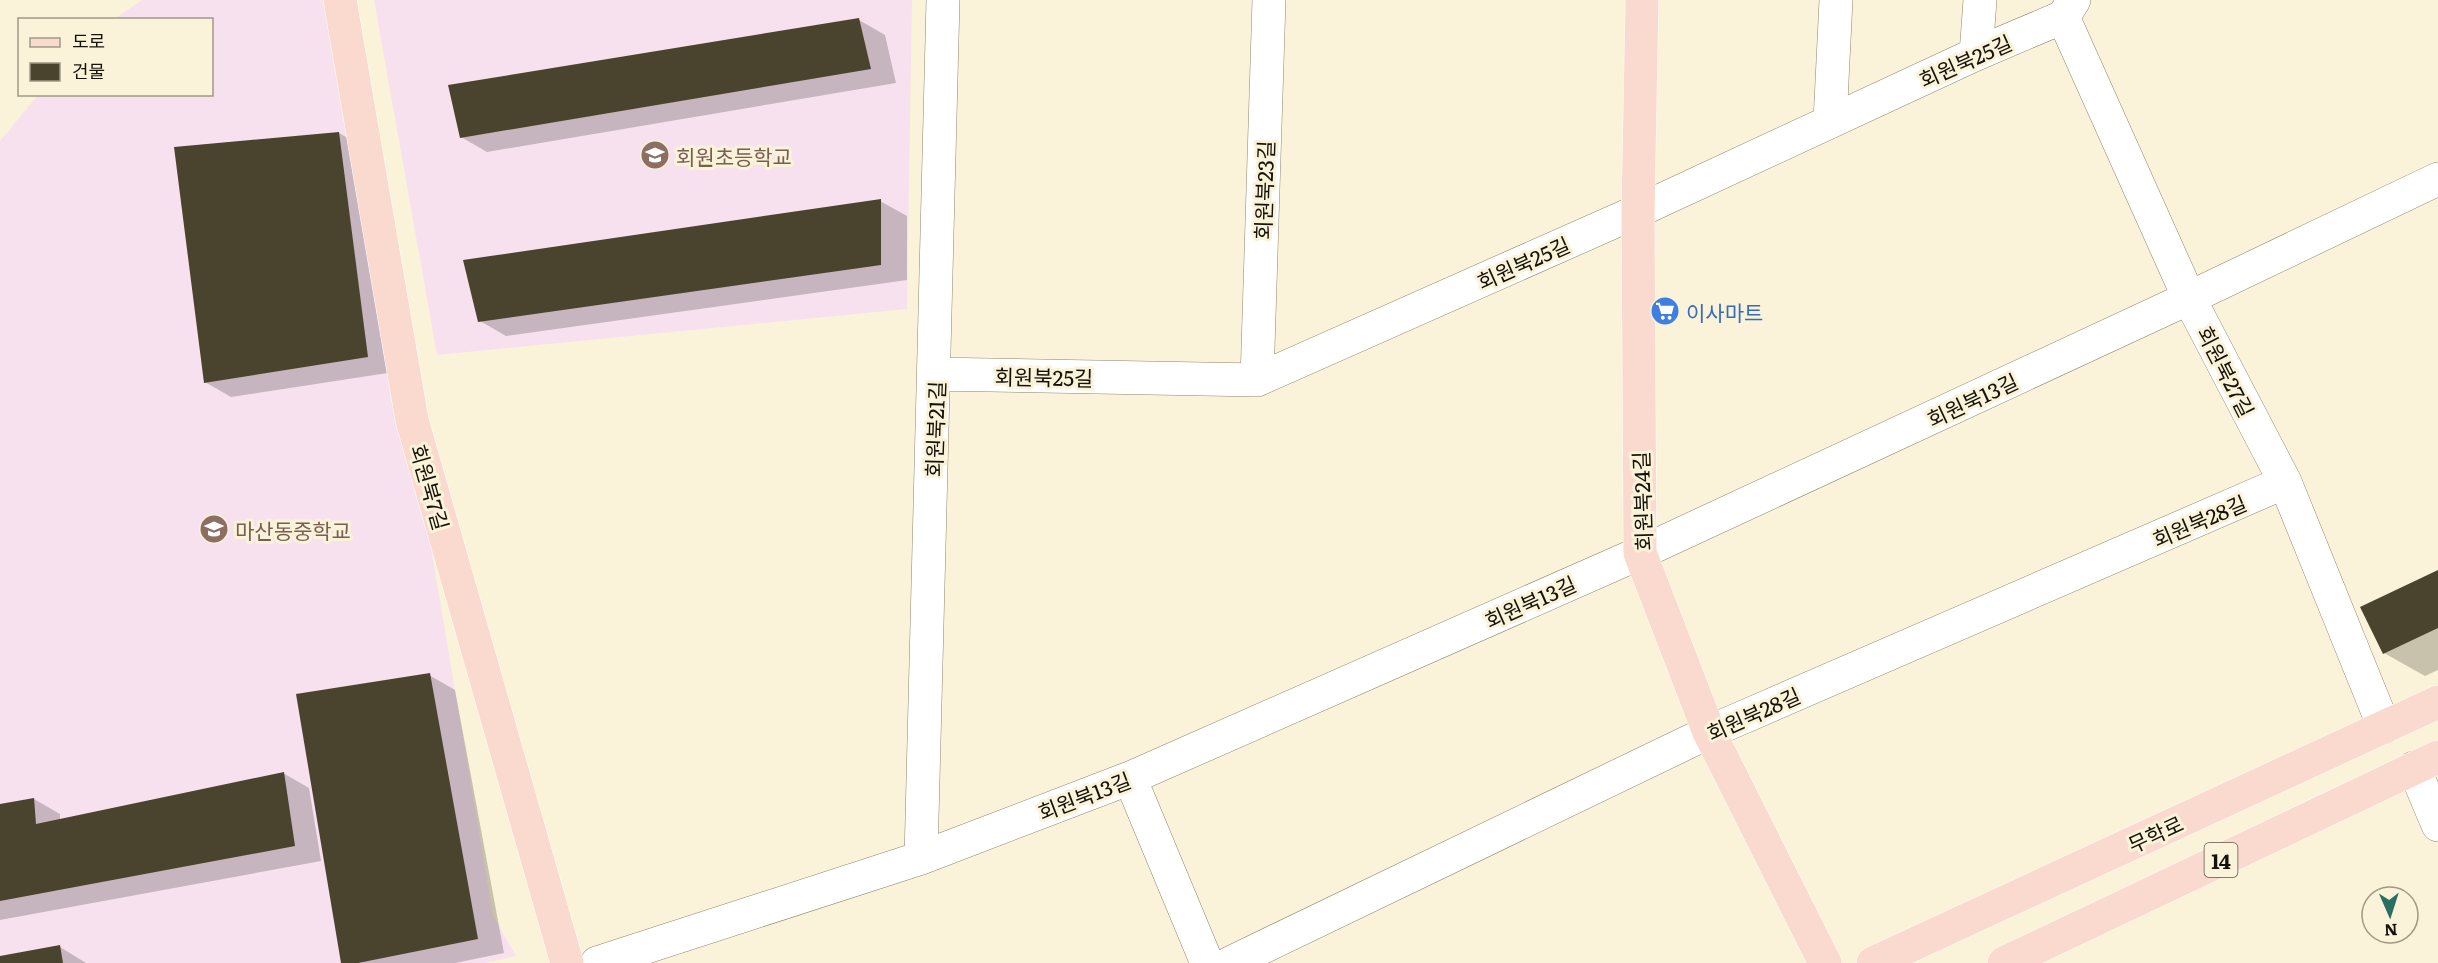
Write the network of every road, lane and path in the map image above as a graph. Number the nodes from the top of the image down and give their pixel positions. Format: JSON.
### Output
{"nodes":[{"id":1,"x":339,"y":0,"type":"edge"},
{"id":2,"x":943,"y":0,"type":"edge"},
{"id":3,"x":1269,"y":0,"type":"edge"},
{"id":4,"x":1642,"y":0,"type":"edge"},
{"id":5,"x":1836,"y":0,"type":"edge"},
{"id":6,"x":1980,"y":0,"type":"edge"},
{"id":7,"x":2068,"y":9,"type":"edge"},
{"id":8,"x":1976,"y":54,"type":"junction"},
{"id":9,"x":1830,"y":122,"type":"junction"},
{"id":10,"x":2438,"y":178,"type":"edge"},
{"id":11,"x":1638,"y":211,"type":"junction"},
{"id":12,"x":2189,"y":298,"type":"junction"},
{"id":13,"x":935,"y":374,"type":"junction"},
{"id":14,"x":1257,"y":380,"type":"junction"},
{"id":15,"x":2285,"y":482,"type":"junction"},
{"id":16,"x":1640,"y":553,"type":"junction"},
{"id":17,"x":2438,"y":702,"type":"edge"},
{"id":18,"x":2384,"y":728,"type":"junction"},
{"id":19,"x":1709,"y":732,"type":"junction"},
{"id":20,"x":2426,"y":763,"type":"edge"},
{"id":21,"x":1131,"y":778,"type":"junction"},
{"id":22,"x":2438,"y":825,"type":"edge"},
{"id":23,"x":921,"y":858,"type":"junction"},
{"id":24,"x":567,"y":963,"type":"edge"},
{"id":25,"x":597,"y":963,"type":"edge"},
{"id":26,"x":1207,"y":963,"type":"edge"},
{"id":27,"x":1230,"y":963,"type":"edge"},
{"id":28,"x":1825,"y":963,"type":"edge"},
{"id":29,"x":1873,"y":963,"type":"edge"},
{"id":30,"x":2004,"y":963,"type":"edge"}],
"edges":[{"from":1,"to":24,"type":"main road","name":"회원북7길"},
{"from":2,"to":13,"type":"street","name":"회원북21길"},
{"from":3,"to":14,"type":"street","name":"회원북23길"},
{"from":4,"to":11,"type":"main road","name":"회원북24길"},
{"from":5,"to":9,"type":"street"},
{"from":6,"to":8,"type":"street"},
{"from":7,"to":8,"type":"street","name":"회원북25길"},
{"from":7,"to":12,"type":"street","name":"회원북27길"},
{"from":8,"to":9,"type":"street","name":"회원북25길"},
{"from":9,"to":11,"type":"street","name":"회원북25길"},
{"from":10,"to":12,"type":"street","name":"회원북13길"},
{"from":11,"to":14,"type":"street","name":"회원북25길"},
{"from":11,"to":16,"type":"main road","name":"회원북24길"},
{"from":12,"to":15,"type":"street","name":"회원북27길"},
{"from":12,"to":16,"type":"street","name":"회원북13길"},
{"from":13,"to":14,"type":"street","name":"회원북25길"},
{"from":13,"to":23,"type":"street","name":"회원북21길"},
{"from":15,"to":18,"type":"street","name":"회원북27길"},
{"from":15,"to":19,"type":"street","name":"회원북28길"},
{"from":16,"to":19,"type":"main road","name":"회원북24길"},
{"from":16,"to":21,"type":"street","name":"회원북13길"},
{"from":17,"to":18,"type":"main road","name":"무학로"},
{"from":18,"to":29,"type":"main road","name":"무학로"},
{"from":19,"to":27,"type":"street","name":"회원북28길"},
{"from":19,"to":28,"type":"main road","name":"회원북24길"},
{"from":20,"to":22,"type":"street"},
{"from":20,"to":30,"type":"main road","number":"14"},
{"from":21,"to":23,"type":"street","name":"회원북13길"},
{"from":21,"to":26,"type":"street"},
{"from":23,"to":25,"type":"street","name":"회원북13길"}]}
